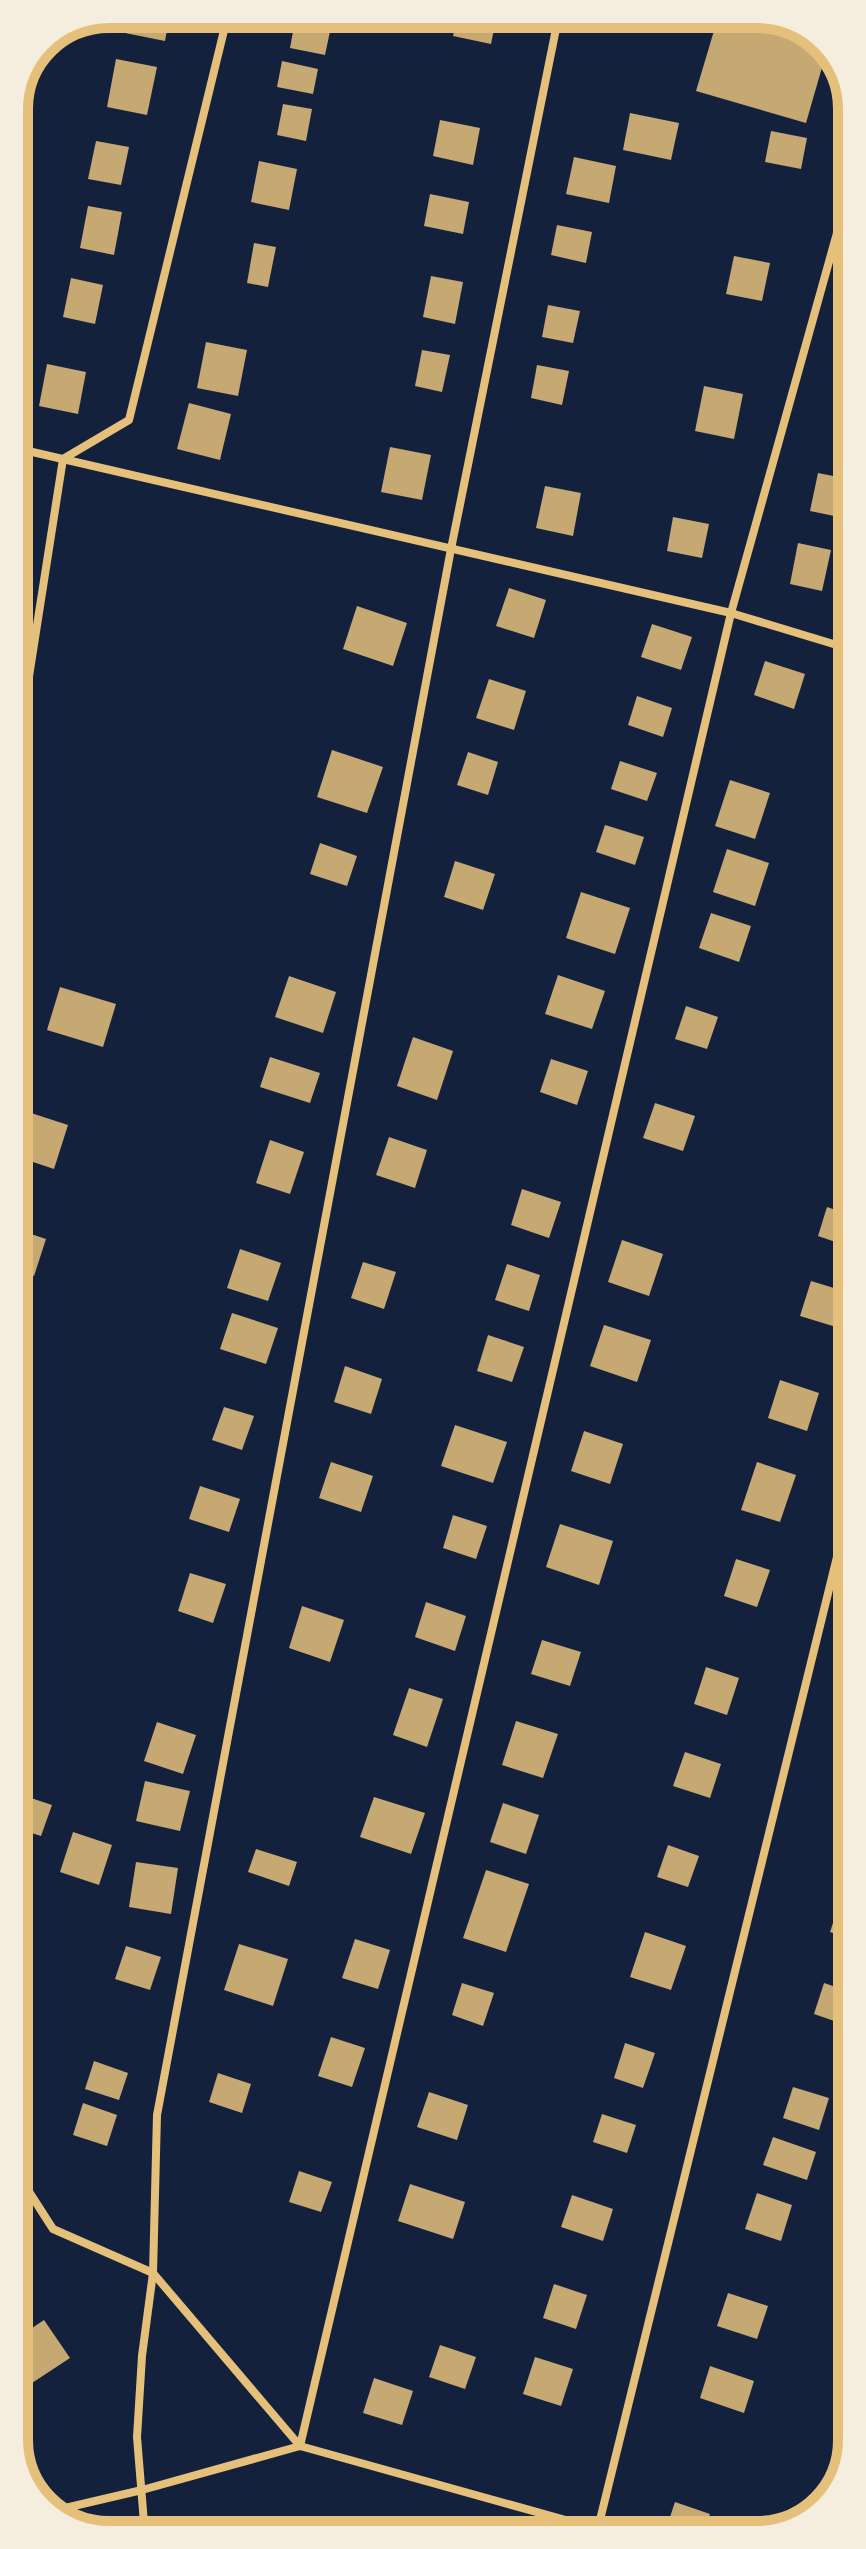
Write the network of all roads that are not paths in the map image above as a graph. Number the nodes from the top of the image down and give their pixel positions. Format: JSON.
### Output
{"nodes":[{"id":1,"x":225,"y":28,"type":"edge"},
{"id":2,"x":556,"y":28,"type":"edge"},
{"id":3,"x":838,"y":229,"type":"edge"},
{"id":4,"x":28,"y":451,"type":"edge"},
{"id":5,"x":63,"y":459,"type":"junction"},
{"id":6,"x":451,"y":549,"type":"junction"},
{"id":7,"x":731,"y":613,"type":"junction"},
{"id":8,"x":838,"y":645,"type":"edge"},
{"id":9,"x":28,"y":683,"type":"edge"},
{"id":10,"x":28,"y":936,"type":"edge"},
{"id":11,"x":29,"y":942,"type":"joint"},
{"id":12,"x":28,"y":946,"type":"edge"},
{"id":13,"x":838,"y":1553,"type":"edge"},
{"id":14,"x":28,"y":2190,"type":"edge"},
{"id":15,"x":153,"y":2273,"type":"junction"},
{"id":16,"x":300,"y":2446,"type":"junction"},
{"id":17,"x":142,"y":2490,"type":"junction"},
{"id":18,"x":65,"y":2508,"type":"edge"},
{"id":19,"x":144,"y":2521,"type":"edge"},
{"id":20,"x":573,"y":2521,"type":"edge"},
{"id":21,"x":600,"y":2521,"type":"edge"}],
"edges":[{"from":1,"to":5,"type":"street"},
{"from":2,"to":6,"type":"street"},
{"from":3,"to":7,"type":"street"},
{"from":4,"to":5,"type":"street"},
{"from":5,"to":6,"type":"street"},
{"from":5,"to":9,"type":"street"},
{"from":6,"to":7,"type":"street"},
{"from":6,"to":15,"type":"street"},
{"from":7,"to":8,"type":"street"},
{"from":7,"to":16,"type":"street"},
{"from":10,"to":11,"type":"street"},
{"from":11,"to":12,"type":"street"},
{"from":13,"to":21,"type":"street"},
{"from":14,"to":15,"type":"street"},
{"from":15,"to":16,"type":"street"},
{"from":15,"to":17,"type":"street"},
{"from":16,"to":17,"type":"street"},
{"from":16,"to":20,"type":"street"},
{"from":17,"to":18,"type":"street"},
{"from":17,"to":19,"type":"street"}]}
